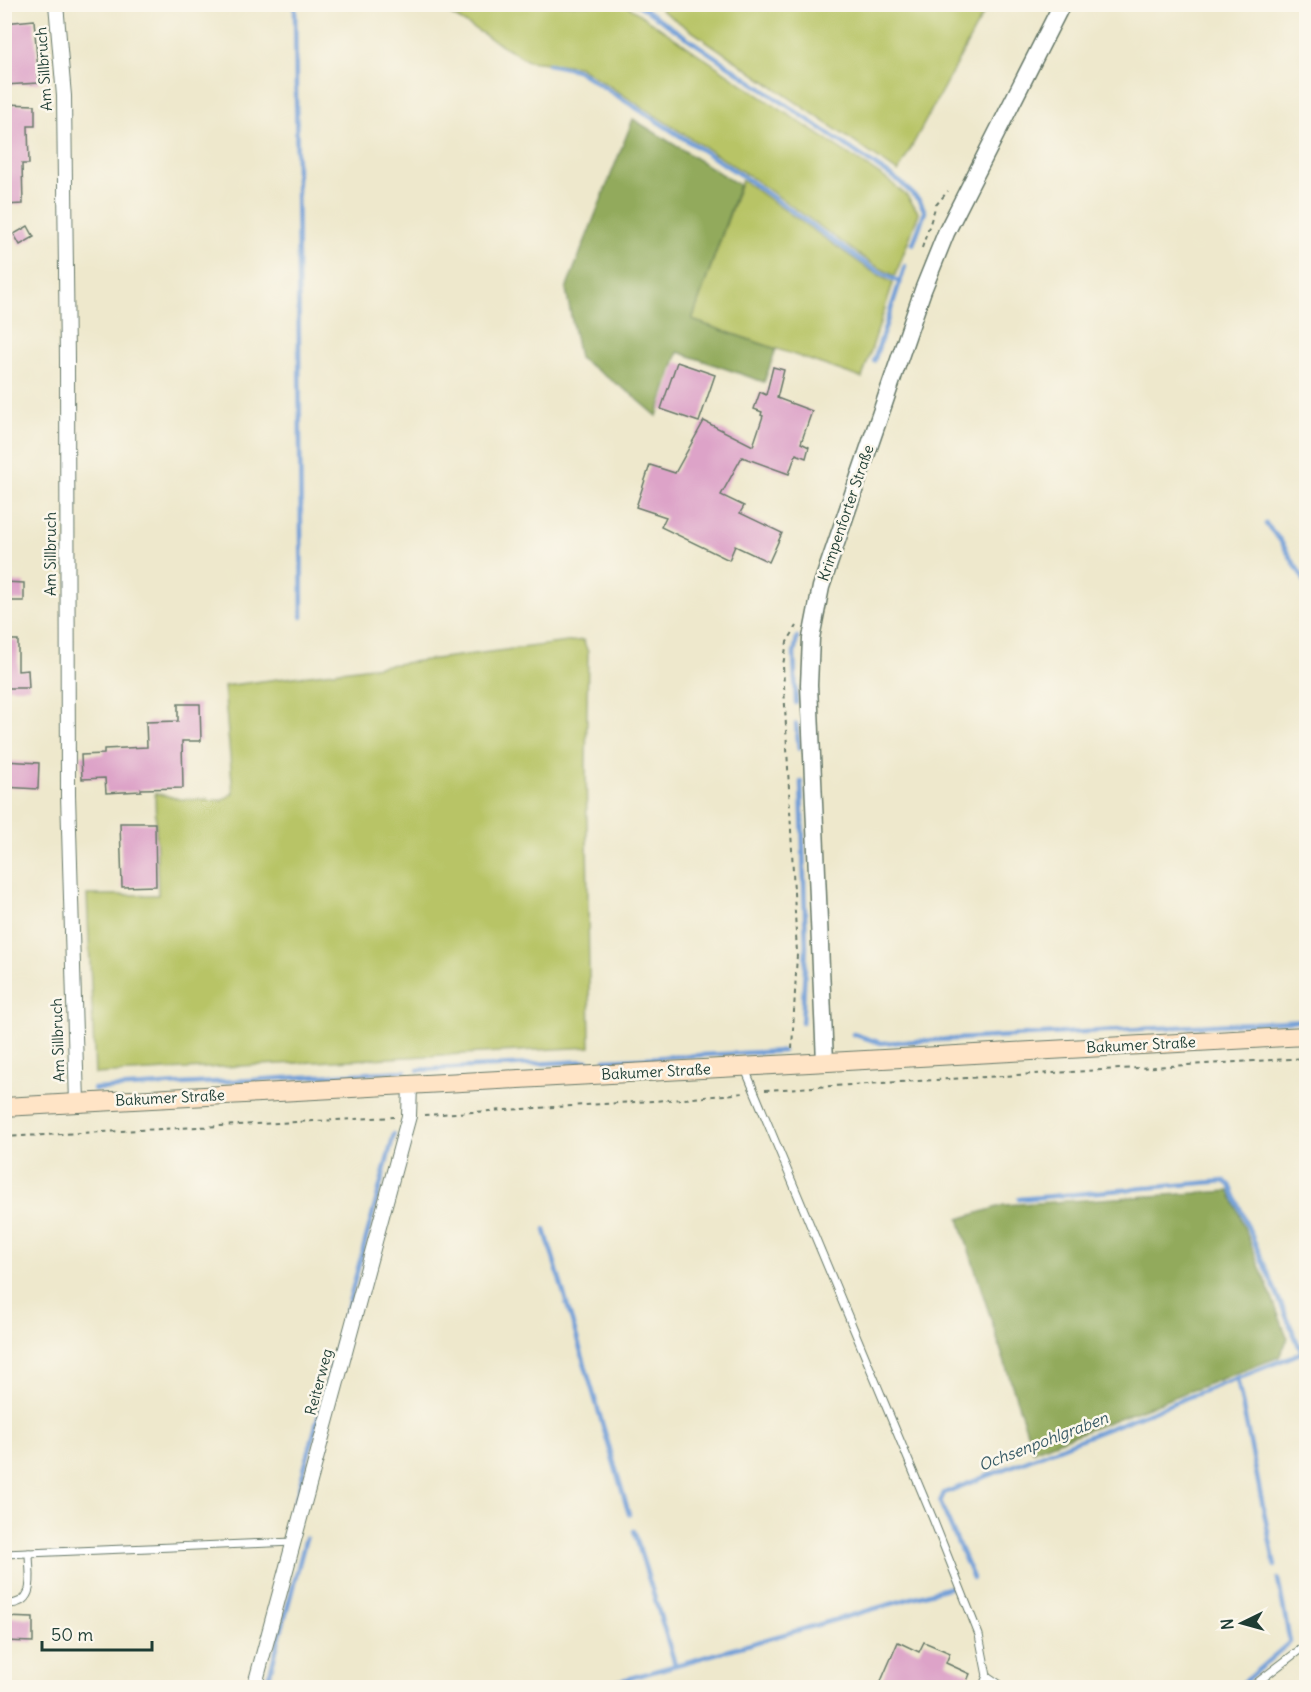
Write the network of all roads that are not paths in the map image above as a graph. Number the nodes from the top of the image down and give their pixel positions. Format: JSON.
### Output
{"nodes":[{"id":1,"x":56,"y":4,"type":"edge"},
{"id":2,"x":1062,"y":4,"type":"edge"},
{"id":3,"x":1306,"y":1036,"type":"edge"},
{"id":4,"x":825,"y":1062,"type":"junction"},
{"id":5,"x":744,"y":1067,"type":"junction"},
{"id":6,"x":410,"y":1085,"type":"junction"},
{"id":7,"x":76,"y":1103,"type":"junction"},
{"id":8,"x":4,"y":1107,"type":"edge"},
{"id":9,"x":293,"y":1542,"type":"junction"},
{"id":10,"x":29,"y":1553,"type":"junction"},
{"id":11,"x":4,"y":1554,"type":"edge"},
{"id":12,"x":4,"y":1601,"type":"edge"},
{"id":13,"x":1306,"y":1646,"type":"edge"},
{"id":14,"x":987,"y":1676,"type":"junction"},
{"id":15,"x":254,"y":1688,"type":"edge"},
{"id":16,"x":982,"y":1688,"type":"edge"},
{"id":17,"x":1005,"y":1688,"type":"edge"},
{"id":18,"x":1250,"y":1688,"type":"edge"}],
"edges":[{"from":1,"to":7,"type":"street","name":"Am Sillbruch"},
{"from":2,"to":4,"type":"street","name":"Krimpenforter Straße"},
{"from":3,"to":4,"type":"main road","name":"Bakumer Straße"},
{"from":4,"to":5,"type":"main road","name":"Bakumer Straße"},
{"from":5,"to":6,"type":"main road","name":"Bakumer Straße"},
{"from":5,"to":14,"type":"lane"},
{"from":6,"to":7,"type":"main road","name":"Bakumer Straße"},
{"from":6,"to":9,"type":"street","name":"Reiterweg"},
{"from":7,"to":8,"type":"main road","name":"Bakumer Straße"},
{"from":9,"to":10,"type":"lane"},
{"from":9,"to":15,"type":"street","name":"Reiterweg"},
{"from":10,"to":11,"type":"lane"},
{"from":10,"to":12,"type":"lane"},
{"from":13,"to":18,"type":"lane"},
{"from":14,"to":16,"type":"lane"},
{"from":14,"to":17,"type":"lane"}]}
